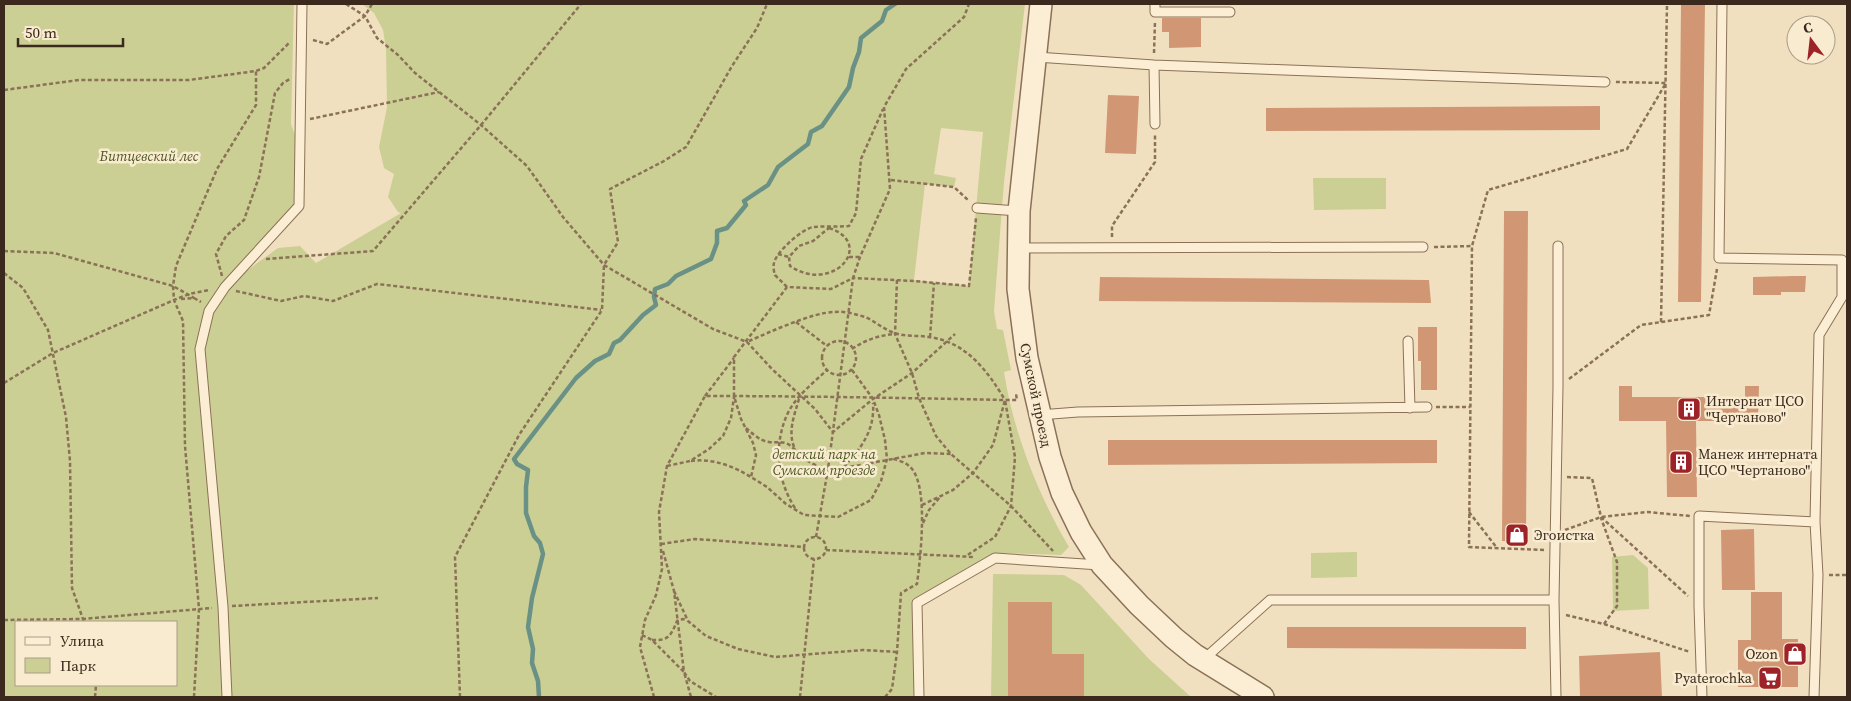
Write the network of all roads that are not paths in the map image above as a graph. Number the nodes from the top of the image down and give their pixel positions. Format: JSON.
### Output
{"nodes":[{"id":1,"x":302,"y":4,"type":"edge"},
{"id":2,"x":1041,"y":4,"type":"edge"},
{"id":3,"x":1722,"y":4,"type":"edge"},
{"id":4,"x":1155,"y":8,"type":"edge"},
{"id":5,"x":1230,"y":12,"type":"dead end"},
{"id":6,"x":1036,"y":57,"type":"junction"},
{"id":7,"x":1154,"y":65,"type":"junction"},
{"id":8,"x":1605,"y":82,"type":"road end"},
{"id":9,"x":1155,"y":124,"type":"road end"},
{"id":10,"x":977,"y":208,"type":"road end"},
{"id":11,"x":1019,"y":211,"type":"junction"},
{"id":12,"x":1558,"y":246,"type":"dead end"},
{"id":13,"x":1422,"y":247,"type":"road end"},
{"id":14,"x":1018,"y":248,"type":"junction"},
{"id":15,"x":1845,"y":297,"type":"edge"},
{"id":16,"x":1408,"y":341,"type":"dead end"},
{"id":17,"x":1427,"y":407,"type":"road end"},
{"id":18,"x":1410,"y":408,"type":"junction"},
{"id":19,"x":1039,"y":415,"type":"junction"},
{"id":20,"x":1815,"y":522,"type":"junction"},
{"id":21,"x":1102,"y":565,"type":"junction"},
{"id":22,"x":1554,"y":600,"type":"junction"},
{"id":23,"x":1203,"y":660,"type":"junction"},
{"id":24,"x":227,"y":697,"type":"edge"},
{"id":25,"x":919,"y":697,"type":"edge"},
{"id":26,"x":1263,"y":697,"type":"edge"},
{"id":27,"x":1556,"y":697,"type":"edge"},
{"id":28,"x":1702,"y":697,"type":"edge"},
{"id":29,"x":1814,"y":697,"type":"edge"}],
"edges":[{"from":1,"to":24,"type":"lane"},
{"from":2,"to":6,"type":"street","name":"Сумской проезд"},
{"from":3,"to":15,"type":"lane"},
{"from":4,"to":5,"type":"lane"},
{"from":6,"to":7,"type":"lane"},
{"from":6,"to":11,"type":"street","name":"Сумской проезд"},
{"from":7,"to":8,"type":"lane"},
{"from":7,"to":9,"type":"lane"},
{"from":10,"to":11,"type":"lane"},
{"from":11,"to":14,"type":"street","name":"Сумской проезд"},
{"from":12,"to":22,"type":"lane"},
{"from":13,"to":14,"type":"lane"},
{"from":14,"to":19,"type":"street","name":"Сумской проезд"},
{"from":15,"to":20,"type":"lane"},
{"from":16,"to":18,"type":"lane"},
{"from":17,"to":18,"type":"lane"},
{"from":18,"to":19,"type":"lane"},
{"from":19,"to":21,"type":"street","name":"Сумской проезд"},
{"from":20,"to":28,"type":"lane"},
{"from":20,"to":29,"type":"lane"},
{"from":21,"to":23,"type":"street","name":"Сумской проезд"},
{"from":21,"to":25,"type":"lane"},
{"from":22,"to":23,"type":"lane"},
{"from":22,"to":27,"type":"lane"},
{"from":23,"to":26,"type":"street","name":"Сумской проезд"}]}
